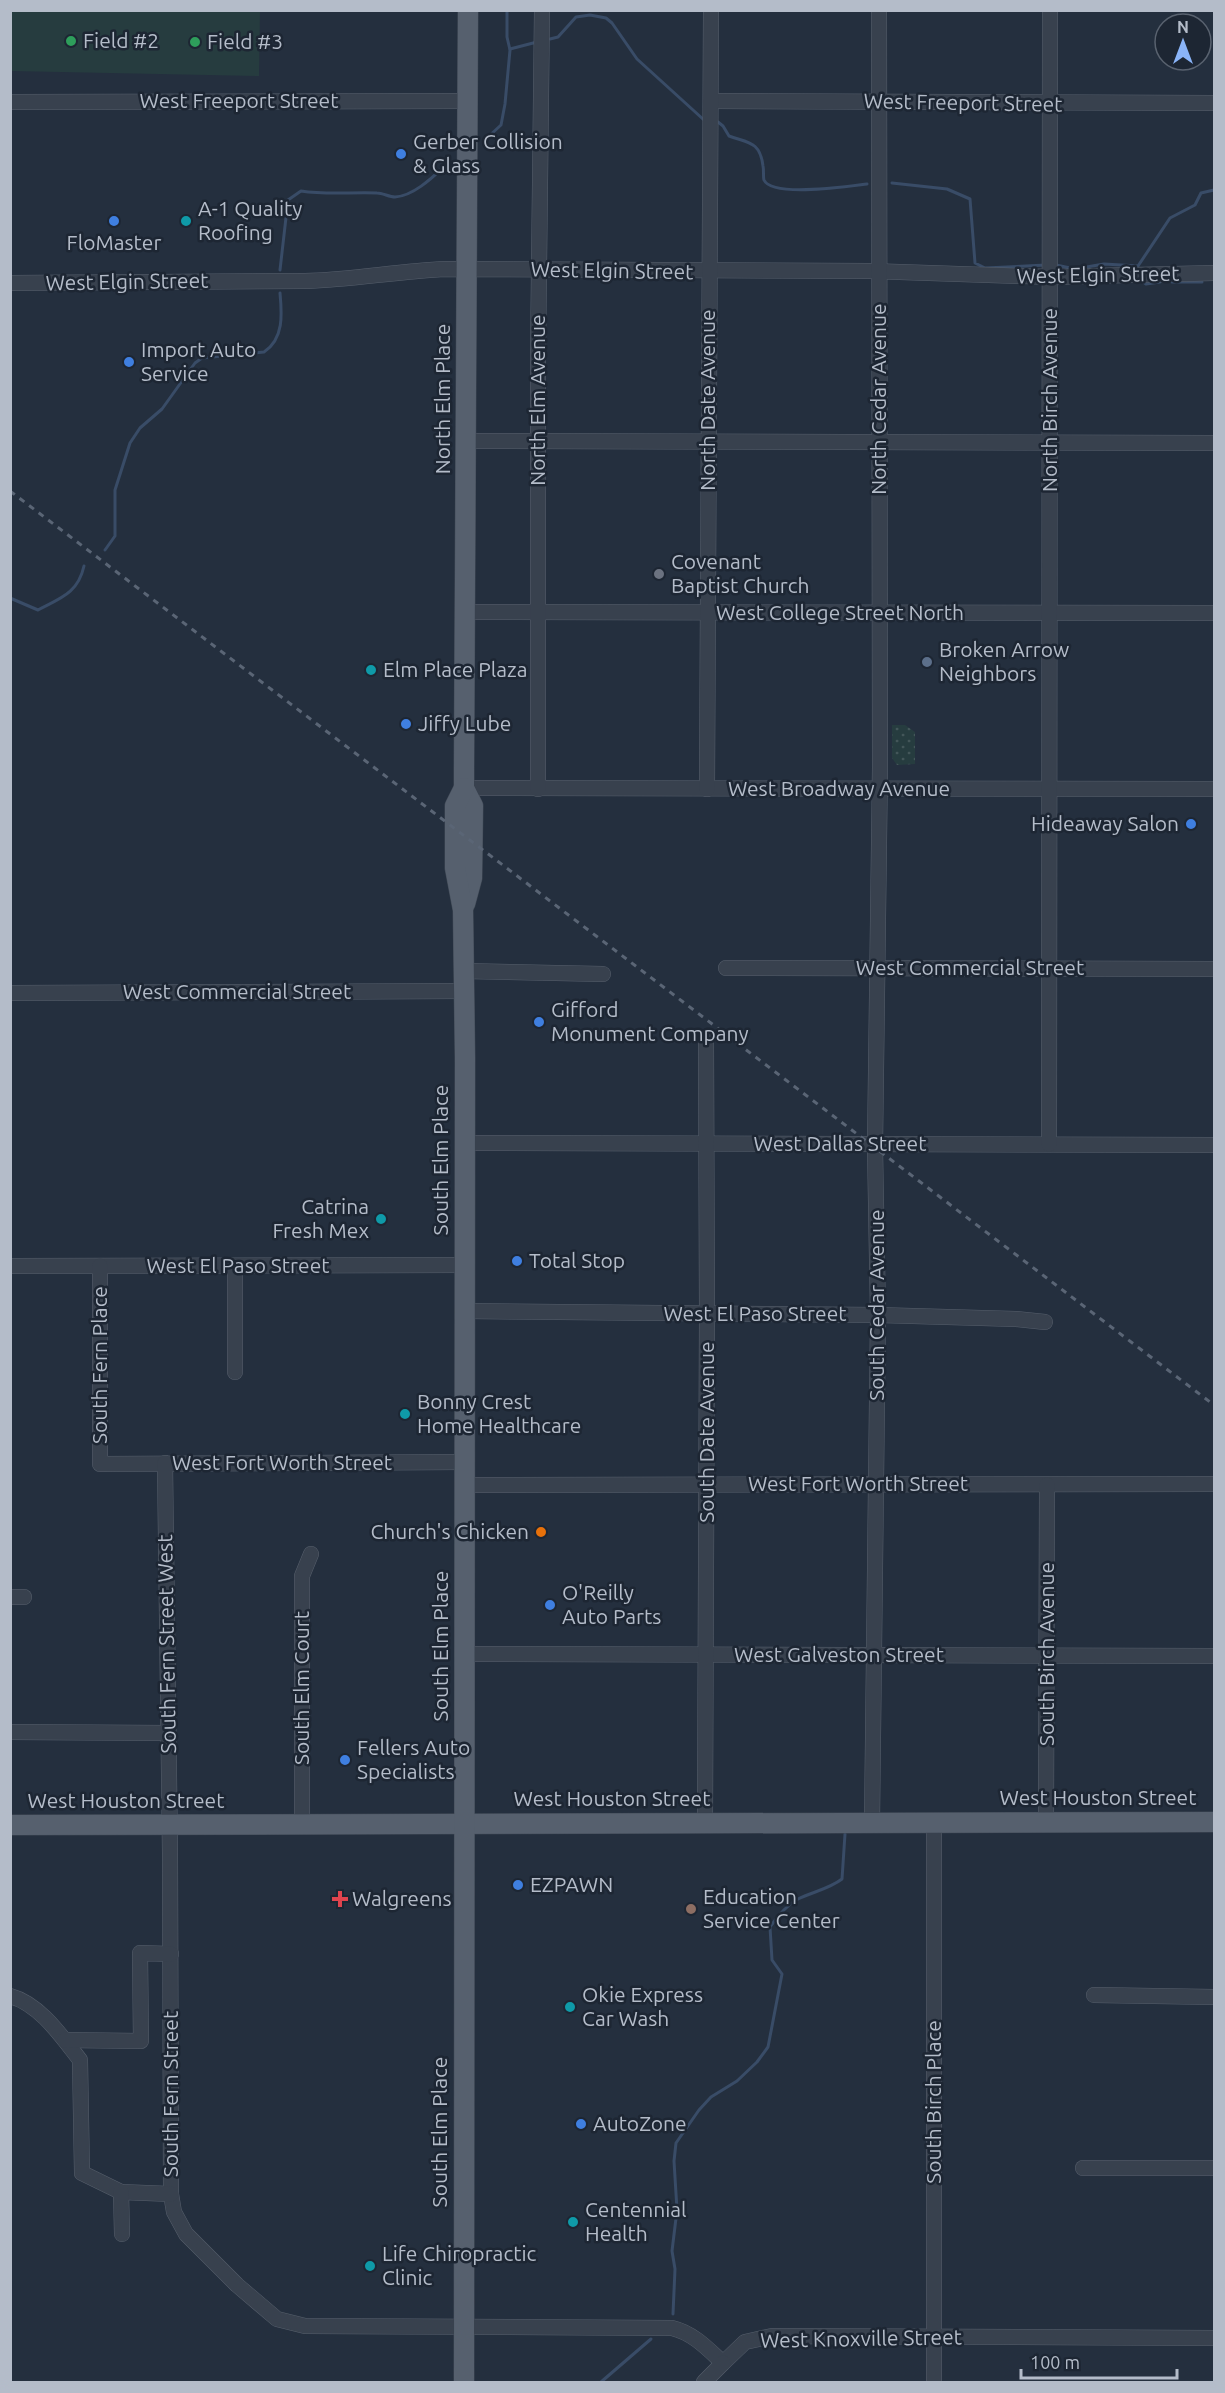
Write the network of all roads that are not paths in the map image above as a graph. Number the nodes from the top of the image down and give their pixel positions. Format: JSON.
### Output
{"nodes":[{"id":1,"x":468,"y":10,"type":"edge"},
{"id":2,"x":542,"y":10,"type":"edge"},
{"id":3,"x":711,"y":10,"type":"edge"},
{"id":4,"x":879,"y":10,"type":"edge"},
{"id":5,"x":1050,"y":10,"type":"edge"},
{"id":6,"x":467,"y":101,"type":"junction"},
{"id":7,"x":711,"y":101,"type":"junction"},
{"id":8,"x":10,"y":102,"type":"edge"},
{"id":9,"x":879,"y":102,"type":"junction"},
{"id":10,"x":1215,"y":103,"type":"edge"},
{"id":11,"x":1049,"y":104,"type":"junction"},
{"id":12,"x":1049,"y":268,"type":"junction"},
{"id":13,"x":468,"y":269,"type":"junction"},
{"id":14,"x":539,"y":270,"type":"junction"},
{"id":15,"x":709,"y":272,"type":"junction"},
{"id":16,"x":880,"y":272,"type":"junction"},
{"id":17,"x":1215,"y":273,"type":"edge"},
{"id":18,"x":10,"y":283,"type":"edge"},
{"id":19,"x":467,"y":441,"type":"junction"},
{"id":20,"x":538,"y":442,"type":"junction"},
{"id":21,"x":879,"y":442,"type":"junction"},
{"id":22,"x":708,"y":443,"type":"junction"},
{"id":23,"x":1049,"y":443,"type":"junction"},
{"id":24,"x":1215,"y":443,"type":"edge"},
{"id":25,"x":465,"y":612,"type":"junction"},
{"id":26,"x":707,"y":612,"type":"junction"},
{"id":27,"x":537,"y":613,"type":"junction"},
{"id":28,"x":879,"y":613,"type":"junction"},
{"id":29,"x":1049,"y":614,"type":"junction"},
{"id":30,"x":1215,"y":614,"type":"edge"},
{"id":31,"x":879,"y":788,"type":"junction"},
{"id":32,"x":464,"y":789,"type":"junction"},
{"id":33,"x":538,"y":789,"type":"junction"},
{"id":34,"x":707,"y":789,"type":"junction"},
{"id":35,"x":1049,"y":789,"type":"junction"},
{"id":36,"x":1215,"y":789,"type":"edge"},
{"id":37,"x":726,"y":968,"type":"dead end"},
{"id":38,"x":877,"y":968,"type":"junction"},
{"id":39,"x":1049,"y":969,"type":"junction"},
{"id":40,"x":1215,"y":969,"type":"edge"},
{"id":41,"x":464,"y":971,"type":"junction"},
{"id":42,"x":603,"y":974,"type":"dead end"},
{"id":43,"x":464,"y":991,"type":"junction"},
{"id":44,"x":10,"y":993,"type":"edge"},
{"id":45,"x":706,"y":1040,"type":"dead end"},
{"id":46,"x":466,"y":1143,"type":"junction"},
{"id":47,"x":706,"y":1144,"type":"junction"},
{"id":48,"x":876,"y":1144,"type":"junction"},
{"id":49,"x":1049,"y":1144,"type":"junction"},
{"id":50,"x":1215,"y":1145,"type":"edge"},
{"id":51,"x":465,"y":1265,"type":"junction"},
{"id":52,"x":10,"y":1266,"type":"edge"},
{"id":53,"x":100,"y":1266,"type":"junction"},
{"id":54,"x":235,"y":1266,"type":"junction"},
{"id":55,"x":465,"y":1311,"type":"junction"},
{"id":56,"x":707,"y":1314,"type":"junction"},
{"id":57,"x":878,"y":1315,"type":"junction"},
{"id":58,"x":1045,"y":1322,"type":"dead end"},
{"id":59,"x":235,"y":1372,"type":"dead end"},
{"id":60,"x":465,"y":1462,"type":"junction"},
{"id":61,"x":165,"y":1463,"type":"junction"},
{"id":62,"x":100,"y":1464,"type":"joint"},
{"id":63,"x":706,"y":1484,"type":"junction"},
{"id":64,"x":876,"y":1484,"type":"junction"},
{"id":65,"x":1215,"y":1484,"type":"edge"},
{"id":66,"x":465,"y":1485,"type":"junction"},
{"id":67,"x":1047,"y":1485,"type":"junction"},
{"id":68,"x":311,"y":1554,"type":"dead end"},
{"id":69,"x":464,"y":1654,"type":"junction"},
{"id":70,"x":706,"y":1655,"type":"junction"},
{"id":71,"x":875,"y":1655,"type":"junction"},
{"id":72,"x":1046,"y":1655,"type":"junction"},
{"id":73,"x":1215,"y":1656,"type":"edge"},
{"id":74,"x":10,"y":1732,"type":"edge"},
{"id":75,"x":168,"y":1733,"type":"junction"},
{"id":76,"x":872,"y":1822,"type":"junction"},
{"id":77,"x":934,"y":1822,"type":"junction"},
{"id":78,"x":1215,"y":1822,"type":"edge"},
{"id":79,"x":464,"y":1823,"type":"junction"},
{"id":80,"x":705,"y":1823,"type":"junction"},
{"id":81,"x":1046,"y":1823,"type":"junction"},
{"id":82,"x":302,"y":1824,"type":"junction"},
{"id":83,"x":10,"y":1825,"type":"edge"},
{"id":84,"x":170,"y":1825,"type":"junction"},
{"id":85,"x":171,"y":1954,"type":"junction"},
{"id":86,"x":1094,"y":1995,"type":"dead end"},
{"id":87,"x":10,"y":1996,"type":"edge"},
{"id":88,"x":1215,"y":1997,"type":"edge"},
{"id":89,"x":65,"y":2040,"type":"junction"},
{"id":90,"x":1083,"y":2168,"type":"dead end"},
{"id":91,"x":1215,"y":2168,"type":"edge"},
{"id":92,"x":121,"y":2192,"type":"junction"},
{"id":93,"x":171,"y":2193,"type":"junction"},
{"id":94,"x":122,"y":2234,"type":"dead end"},
{"id":95,"x":464,"y":2326,"type":"junction"},
{"id":96,"x":934,"y":2337,"type":"junction"},
{"id":97,"x":1215,"y":2338,"type":"edge"},
{"id":98,"x":723,"y":2363,"type":"junction"},
{"id":99,"x":464,"y":2382,"type":"edge"},
{"id":100,"x":704,"y":2382,"type":"edge"},
{"id":101,"x":934,"y":2382,"type":"edge"}],
"edges":[{"from":1,"to":6,"type":"main road","name":"North Elm Place"},
{"from":2,"to":14,"type":"street","name":"North Elm Avenue"},
{"from":3,"to":7,"type":"street","name":"North Date Avenue"},
{"from":4,"to":9,"type":"street","name":"North Cedar Avenue"},
{"from":5,"to":11,"type":"street","name":"North Birch Avenue"},
{"from":6,"to":8,"type":"street","name":"West Freeport Street"},
{"from":6,"to":13,"type":"main road","name":"North Elm Place"},
{"from":7,"to":9,"type":"street","name":"West Freeport Street"},
{"from":7,"to":15,"type":"street","name":"North Date Avenue"},
{"from":9,"to":11,"type":"street","name":"West Freeport Street"},
{"from":9,"to":16,"type":"street","name":"North Cedar Avenue"},
{"from":10,"to":11,"type":"street","name":"West Freeport Street"},
{"from":11,"to":12,"type":"street","name":"North Birch Avenue"},
{"from":12,"to":16,"type":"street","name":"West Elgin Street"},
{"from":12,"to":17,"type":"street","name":"West Elgin Street"},
{"from":12,"to":23,"type":"street","name":"North Birch Avenue"},
{"from":13,"to":14,"type":"street","name":"West Elgin Street"},
{"from":13,"to":18,"type":"street","name":"West Elgin Street"},
{"from":13,"to":19,"type":"main road","name":"North Elm Place"},
{"from":14,"to":15,"type":"street","name":"West Elgin Street"},
{"from":14,"to":20,"type":"street","name":"North Elm Avenue"},
{"from":15,"to":16,"type":"street","name":"West Elgin Street"},
{"from":15,"to":22,"type":"street","name":"North Date Avenue"},
{"from":16,"to":21,"type":"street","name":"North Cedar Avenue"},
{"from":19,"to":20,"type":"street"},
{"from":19,"to":25,"type":"main road","name":"North Elm Place"},
{"from":20,"to":22,"type":"street"},
{"from":20,"to":27,"type":"street","name":"North Elm Avenue"},
{"from":21,"to":22,"type":"street"},
{"from":21,"to":23,"type":"street"},
{"from":21,"to":28,"type":"street","name":"North Cedar Avenue"},
{"from":22,"to":26,"type":"street","name":"North Date Avenue"},
{"from":23,"to":24,"type":"street"},
{"from":23,"to":29,"type":"street","name":"North Birch Avenue"},
{"from":25,"to":27,"type":"street","name":"West College Street North"},
{"from":25,"to":32,"type":"main road","name":"North Elm Place"},
{"from":26,"to":27,"type":"street","name":"West College Street North"},
{"from":26,"to":28,"type":"street","name":"West College Street North"},
{"from":26,"to":34,"type":"street","name":"North Date Avenue"},
{"from":27,"to":33,"type":"street","name":"North Elm Avenue"},
{"from":28,"to":29,"type":"street","name":"West College Street North"},
{"from":28,"to":31,"type":"street","name":"North Cedar Avenue"},
{"from":29,"to":30,"type":"street","name":"West College Street North"},
{"from":29,"to":35,"type":"street","name":"North Birch Avenue"},
{"from":31,"to":34,"type":"street","name":"West Broadway Avenue"},
{"from":31,"to":35,"type":"street","name":"West Broadway Avenue"},
{"from":31,"to":38,"type":"street","name":"South Cedar Avenue"},
{"from":32,"to":33,"type":"street","name":"West Broadway Avenue"},
{"from":32,"to":41,"type":"main road","name":"South Elm Place"},
{"from":33,"to":34,"type":"street","name":"West Broadway Avenue"},
{"from":35,"to":36,"type":"street","name":"West Broadway Avenue"},
{"from":35,"to":39,"type":"street"},
{"from":37,"to":38,"type":"street","name":"West Commercial Street"},
{"from":38,"to":39,"type":"street","name":"West Commercial Street"},
{"from":38,"to":48,"type":"street","name":"South Cedar Avenue"},
{"from":39,"to":40,"type":"street","name":"West Commercial Street"},
{"from":39,"to":49,"type":"street"},
{"from":41,"to":42,"type":"street"},
{"from":41,"to":43,"type":"main road","name":"South Elm Place"},
{"from":43,"to":44,"type":"street","name":"West Commercial Street"},
{"from":43,"to":46,"type":"main road","name":"South Elm Place"},
{"from":45,"to":47,"type":"street","name":"South Date Avenue"},
{"from":46,"to":47,"type":"street","name":"West Dallas Street"},
{"from":46,"to":51,"type":"main road","name":"South Elm Place"},
{"from":47,"to":48,"type":"street","name":"West Dallas Street"},
{"from":47,"to":56,"type":"street","name":"South Date Avenue"},
{"from":48,"to":49,"type":"street","name":"West Dallas Street"},
{"from":48,"to":57,"type":"street","name":"South Cedar Avenue"},
{"from":49,"to":50,"type":"street","name":"West Dallas Street"},
{"from":51,"to":54,"type":"street","name":"West El Paso Street"},
{"from":51,"to":55,"type":"main road","name":"South Elm Place"},
{"from":52,"to":53,"type":"street","name":"West El Paso Street"},
{"from":53,"to":54,"type":"street","name":"West El Paso Street"},
{"from":53,"to":62,"type":"street","name":"South Fern Place"},
{"from":54,"to":59,"type":"street"},
{"from":55,"to":56,"type":"street","name":"West El Paso Street"},
{"from":55,"to":60,"type":"main road","name":"South Elm Place"},
{"from":56,"to":57,"type":"street","name":"West El Paso Street"},
{"from":56,"to":63,"type":"street","name":"South Date Avenue"},
{"from":57,"to":58,"type":"street","name":"West El Paso Street"},
{"from":57,"to":64,"type":"street","name":"South Cedar Avenue"},
{"from":60,"to":61,"type":"street","name":"West Fort Worth Street"},
{"from":60,"to":66,"type":"main road","name":"South Elm Place"},
{"from":61,"to":62,"type":"street","name":"West Fort Worth Street"},
{"from":61,"to":75,"type":"street","name":"South Fern Street West"},
{"from":63,"to":64,"type":"street","name":"West Fort Worth Street"},
{"from":63,"to":66,"type":"street","name":"West Fort Worth Street"},
{"from":63,"to":70,"type":"street","name":"South Date Avenue"},
{"from":64,"to":67,"type":"street","name":"West Fort Worth Street"},
{"from":64,"to":71,"type":"street","name":"South Cedar Avenue"},
{"from":65,"to":67,"type":"street","name":"West Fort Worth Street"},
{"from":66,"to":69,"type":"main road","name":"South Elm Place"},
{"from":67,"to":72,"type":"street","name":"South Birch Avenue"},
{"from":68,"to":82,"type":"street","name":"South Elm Court"},
{"from":69,"to":70,"type":"street","name":"West Galveston Street"},
{"from":69,"to":79,"type":"main road","name":"South Elm Place"},
{"from":70,"to":71,"type":"street","name":"West Galveston Street"},
{"from":70,"to":80,"type":"street","name":"South Date Avenue"},
{"from":71,"to":72,"type":"street","name":"West Galveston Street"},
{"from":71,"to":76,"type":"street","name":"South Cedar Avenue"},
{"from":72,"to":73,"type":"street","name":"West Galveston Street"},
{"from":72,"to":81,"type":"street","name":"South Birch Avenue"},
{"from":74,"to":75,"type":"street"},
{"from":75,"to":84,"type":"street","name":"South Fern Street West"},
{"from":76,"to":77,"type":"main road","name":"West Houston Street"},
{"from":76,"to":80,"type":"main road","name":"West Houston Street"},
{"from":77,"to":81,"type":"main road","name":"West Houston Street"},
{"from":77,"to":96,"type":"street","name":"South Birch Place"},
{"from":78,"to":81,"type":"main road","name":"West Houston Street"},
{"from":79,"to":80,"type":"main road","name":"West Houston Street"},
{"from":79,"to":82,"type":"main road","name":"West Houston Street"},
{"from":79,"to":95,"type":"main road","name":"South Elm Place"},
{"from":82,"to":84,"type":"main road","name":"West Houston Street"},
{"from":83,"to":84,"type":"main road","name":"West Houston Street"},
{"from":84,"to":85,"type":"street","name":"South Fern Street"},
{"from":85,"to":89,"type":"street"},
{"from":85,"to":93,"type":"street","name":"South Fern Street"},
{"from":86,"to":88,"type":"street"},
{"from":87,"to":89,"type":"street"},
{"from":89,"to":92,"type":"street"},
{"from":90,"to":91,"type":"street"},
{"from":92,"to":93,"type":"street"},
{"from":92,"to":94,"type":"street"},
{"from":93,"to":95,"type":"street","name":"South Fern Street"},
{"from":95,"to":98,"type":"street"},
{"from":95,"to":99,"type":"main road","name":"South Elm Place"},
{"from":96,"to":97,"type":"street","name":"West Knoxville Street"},
{"from":96,"to":98,"type":"street","name":"West Knoxville Street"},
{"from":96,"to":101,"type":"street","name":"South Birch Place"},
{"from":98,"to":100,"type":"street"}]}
